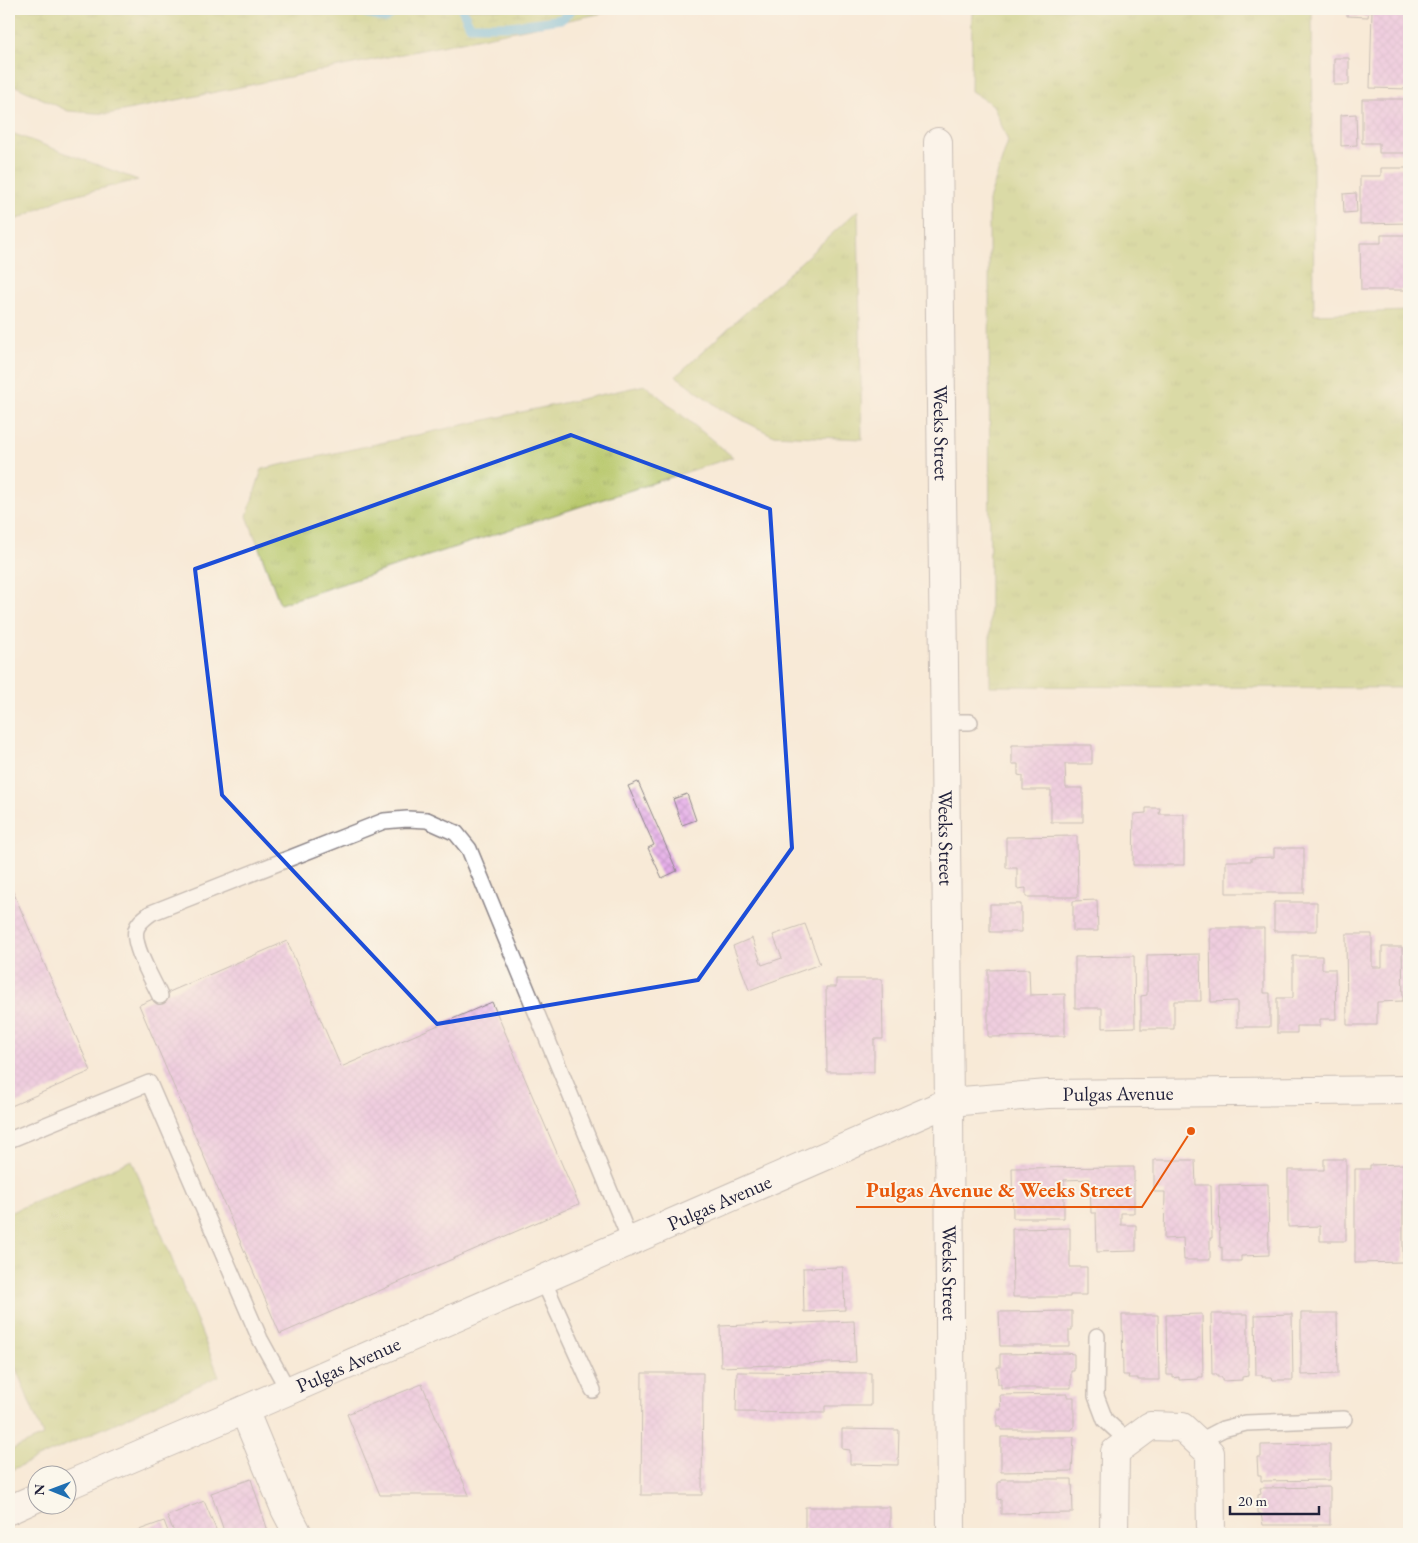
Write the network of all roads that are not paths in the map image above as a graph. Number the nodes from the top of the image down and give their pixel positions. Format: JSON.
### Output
{"nodes":[{"id":1,"x":938,"y":142,"type":"dead end"},
{"id":2,"x":160,"y":996,"type":"dead end"},
{"id":3,"x":1409,"y":1090,"type":"edge"},
{"id":4,"x":949,"y":1102,"type":"junction"},
{"id":5,"x":9,"y":1140,"type":"edge"},
{"id":6,"x":630,"y":1240,"type":"junction"},
{"id":7,"x":543,"y":1280,"type":"junction"},
{"id":8,"x":1097,"y":1336,"type":"dead end"},
{"id":9,"x":288,"y":1390,"type":"junction"},
{"id":10,"x":593,"y":1390,"type":"dead end"},
{"id":11,"x":244,"y":1410,"type":"junction"},
{"id":12,"x":1344,"y":1419,"type":"dead end"},
{"id":13,"x":1129,"y":1442,"type":"junction"},
{"id":14,"x":1198,"y":1442,"type":"junction"},
{"id":15,"x":78,"y":1481,"type":"edge"},
{"id":16,"x":28,"y":1502,"type":"edge"},
{"id":17,"x":9,"y":1510,"type":"edge"},
{"id":18,"x":298,"y":1534,"type":"edge"},
{"id":19,"x":951,"y":1534,"type":"edge"},
{"id":20,"x":1114,"y":1534,"type":"edge"},
{"id":21,"x":1211,"y":1534,"type":"edge"}],
"edges":[{"from":1,"to":4,"type":"street","name":"Weeks Street"},
{"from":2,"to":6,"type":"lane"},
{"from":3,"to":4,"type":"street","name":"Pulgas Avenue"},
{"from":4,"to":6,"type":"street","name":"Pulgas Avenue"},
{"from":4,"to":19,"type":"street","name":"Weeks Street"},
{"from":5,"to":9,"type":"lane"},
{"from":6,"to":7,"type":"street","name":"Pulgas Avenue"},
{"from":7,"to":9,"type":"street","name":"Pulgas Avenue"},
{"from":7,"to":10,"type":"lane"},
{"from":8,"to":13,"type":"lane"},
{"from":9,"to":11,"type":"street","name":"Pulgas Avenue"},
{"from":11,"to":15,"type":"street","name":"Pulgas Avenue"},
{"from":11,"to":18,"type":"street"},
{"from":12,"to":14,"type":"lane"},
{"from":13,"to":14,"type":"street"},
{"from":13,"to":20,"type":"street"},
{"from":14,"to":21,"type":"street"},
{"from":16,"to":17,"type":"street"}]}
